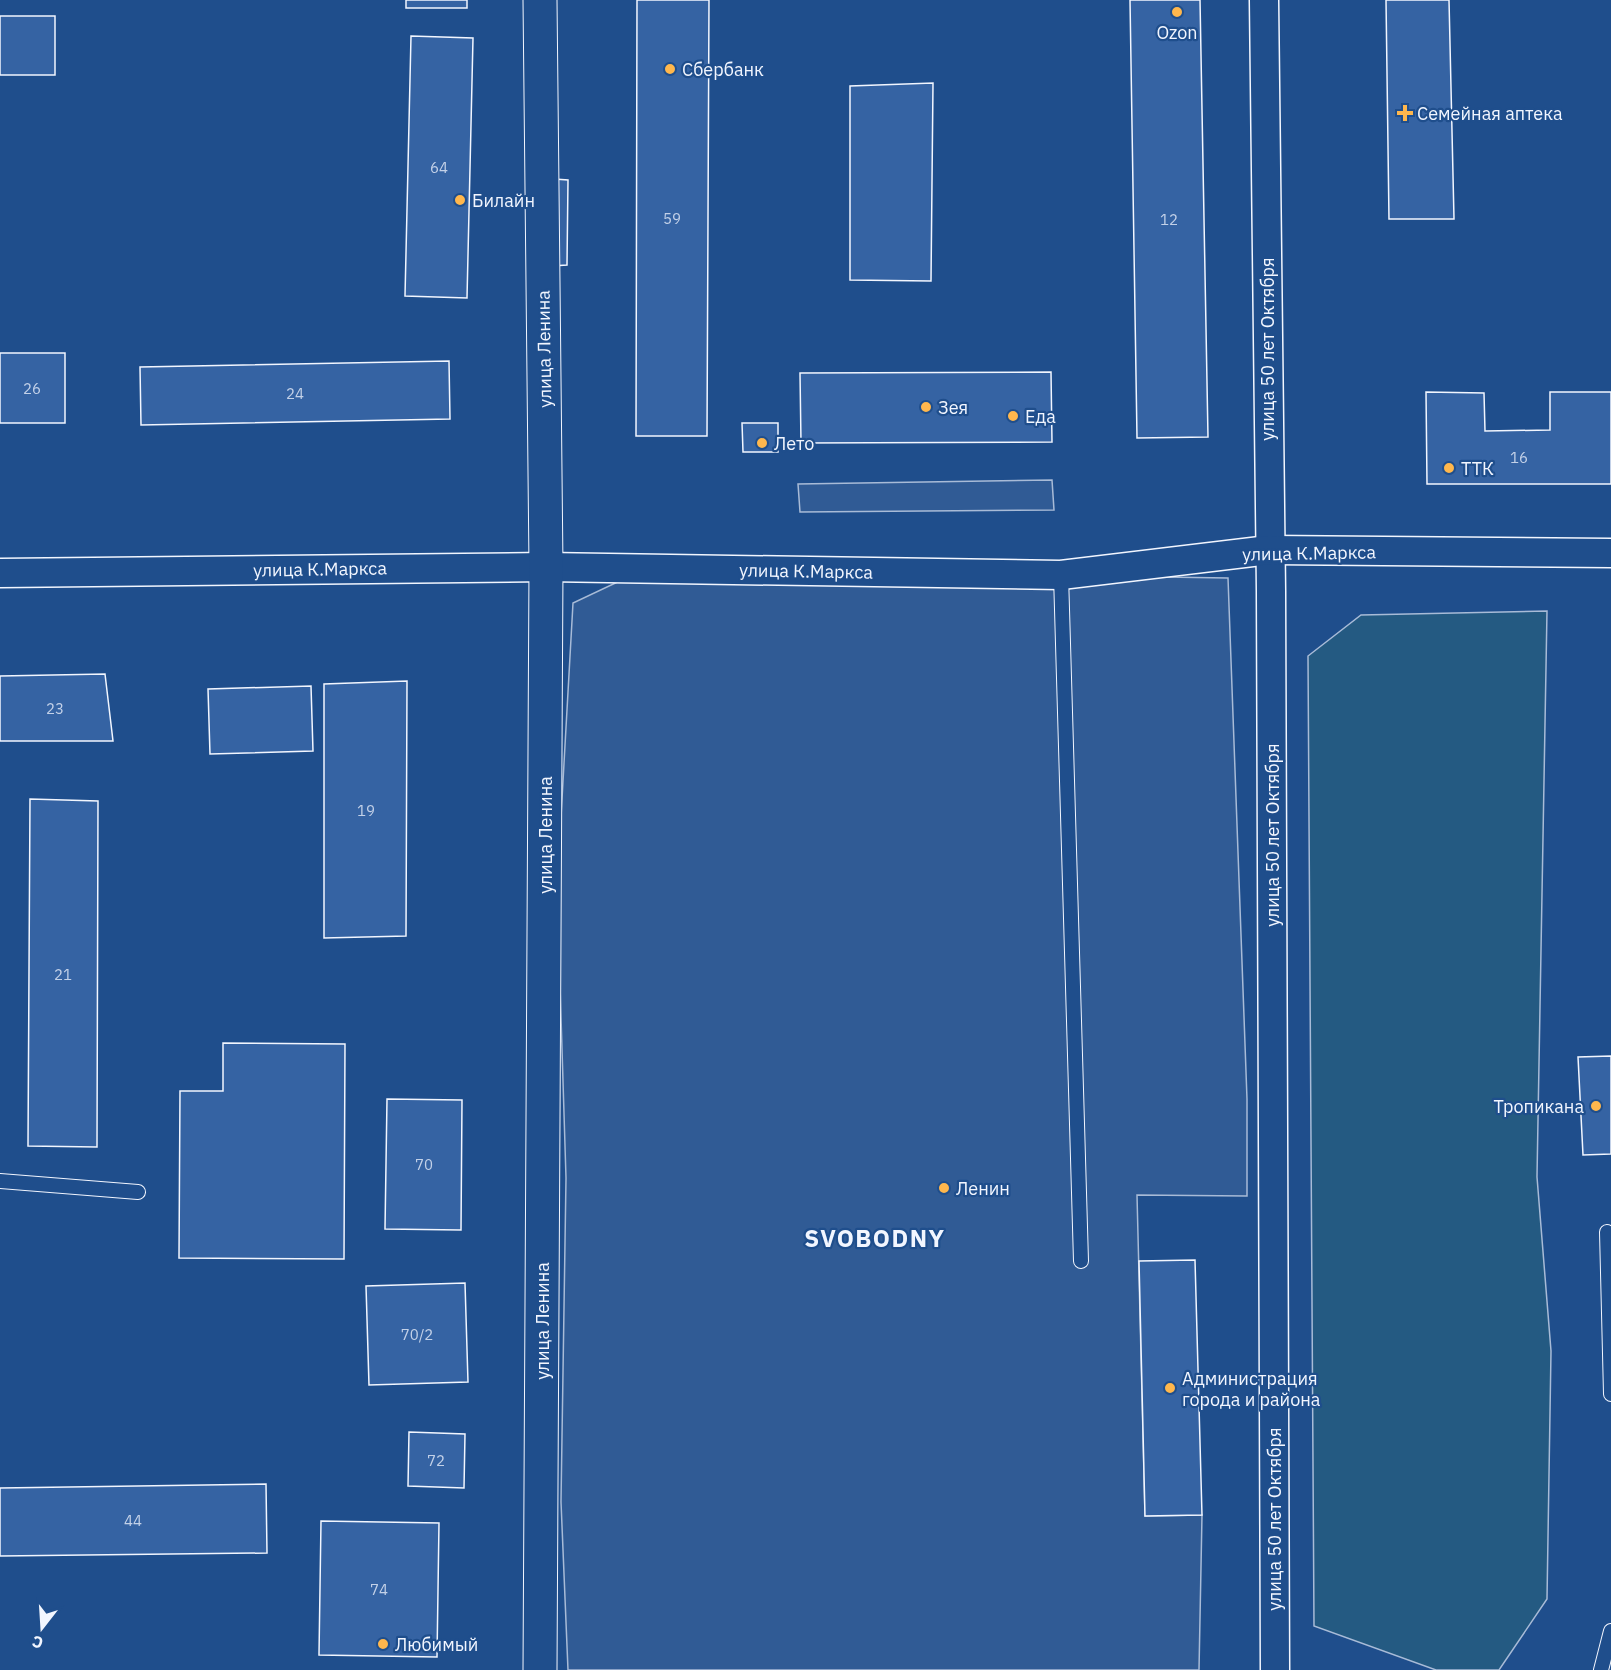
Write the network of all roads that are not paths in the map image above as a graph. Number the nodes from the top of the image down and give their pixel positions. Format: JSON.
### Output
{"nodes":[{"id":1,"x":540,"y":0,"type":"edge"},
{"id":2,"x":1264,"y":0,"type":"edge"},
{"id":3,"x":1269,"y":550,"type":"junction"},
{"id":4,"x":1611,"y":553,"type":"edge"},
{"id":5,"x":546,"y":567,"type":"junction"},
{"id":6,"x":0,"y":573,"type":"edge"},
{"id":7,"x":1060,"y":575,"type":"junction"},
{"id":8,"x":0,"y":1181,"type":"edge"},
{"id":9,"x":138,"y":1192,"type":"dead end"},
{"id":10,"x":1607,"y":1232,"type":"dead end"},
{"id":11,"x":1081,"y":1261,"type":"dead end"},
{"id":12,"x":1611,"y":1394,"type":"edge"},
{"id":13,"x":1611,"y":1631,"type":"edge"},
{"id":14,"x":540,"y":1670,"type":"edge"},
{"id":15,"x":1275,"y":1670,"type":"edge"},
{"id":16,"x":1601,"y":1670,"type":"edge"}],
"edges":[{"from":1,"to":5,"type":"main road","name":"улица Ленина"},
{"from":2,"to":3,"type":"street","name":"улица 50 лет Октября"},
{"from":3,"to":4,"type":"street","name":"улица К.Маркса"},
{"from":3,"to":7,"type":"street","name":"улица К.Маркса"},
{"from":3,"to":15,"type":"street","name":"улица 50 лет Октября"},
{"from":5,"to":6,"type":"street","name":"улица К.Маркса"},
{"from":5,"to":7,"type":"street","name":"улица К.Маркса"},
{"from":5,"to":14,"type":"main road","name":"улица Ленина"},
{"from":7,"to":11,"type":"lane"},
{"from":8,"to":9,"type":"lane"},
{"from":10,"to":12,"type":"lane"},
{"from":13,"to":16,"type":"lane"}]}
